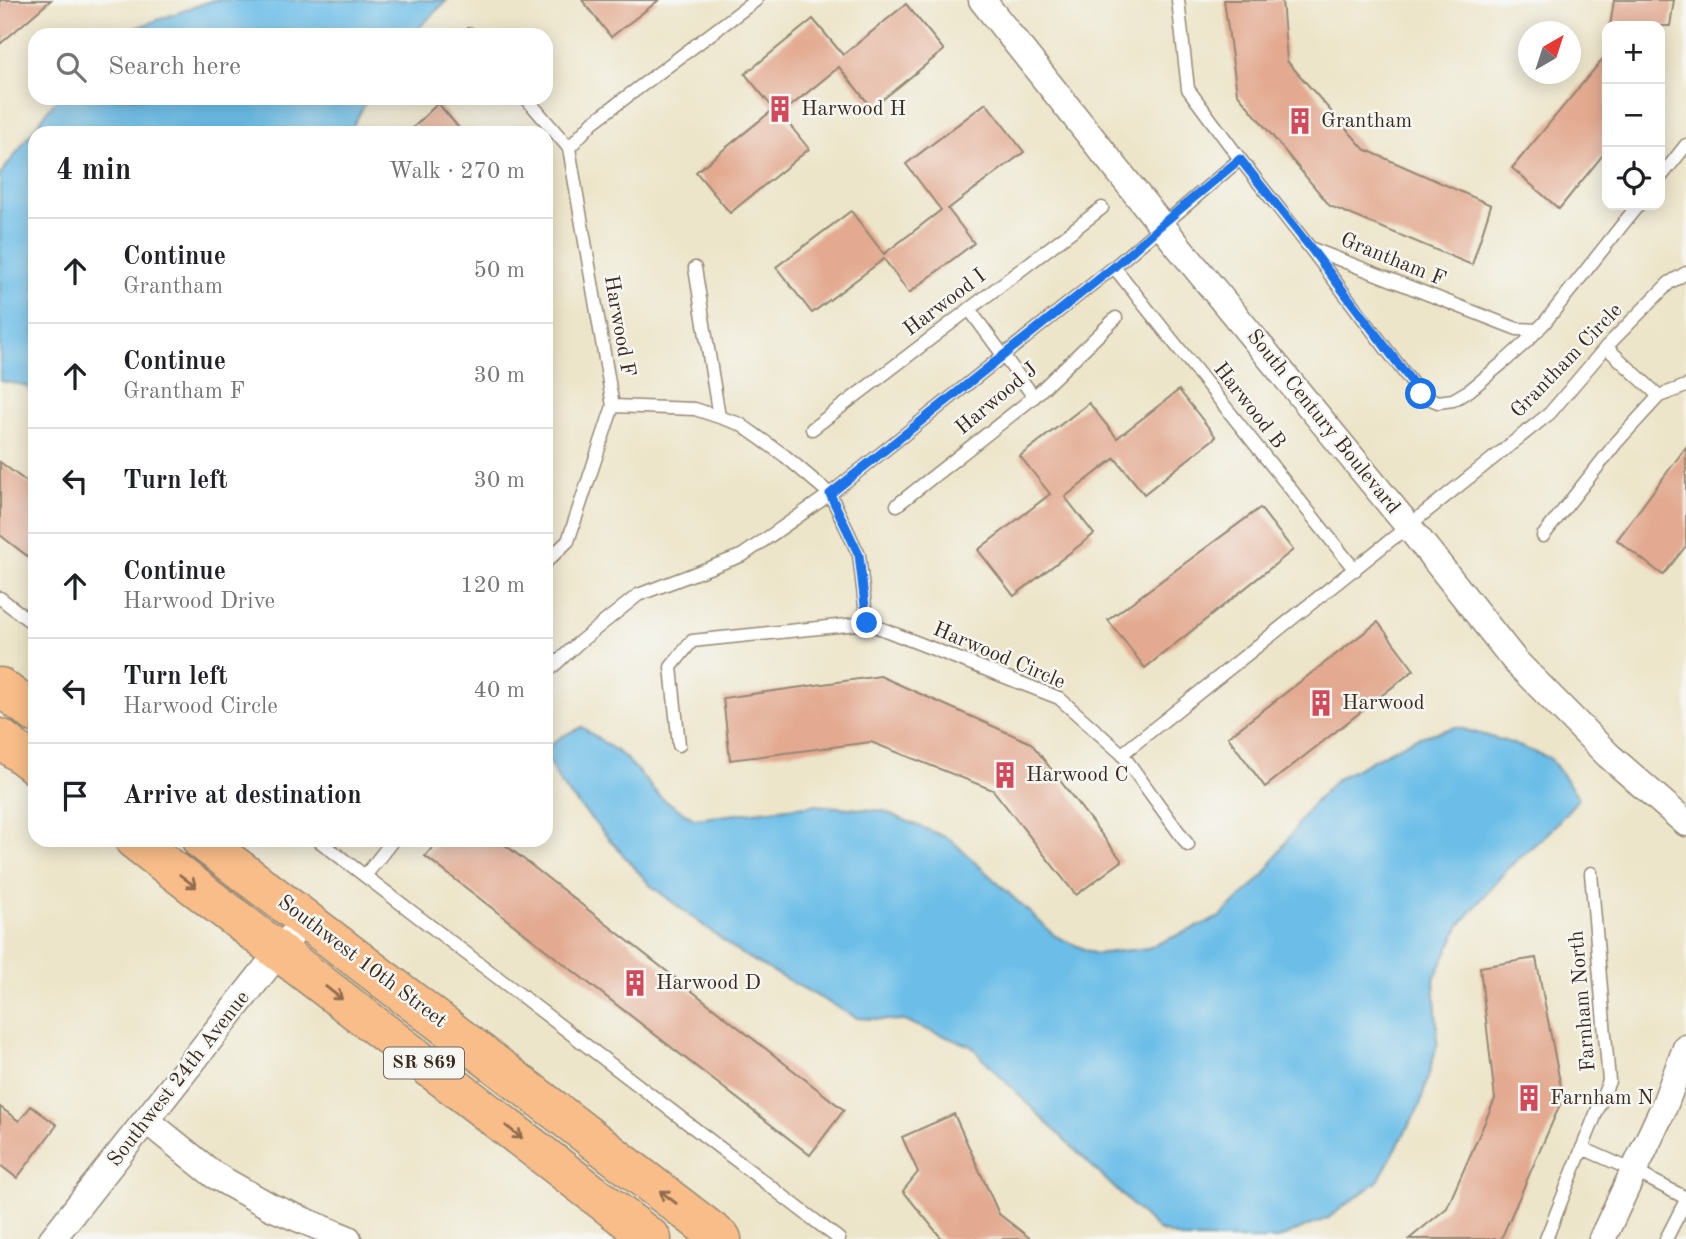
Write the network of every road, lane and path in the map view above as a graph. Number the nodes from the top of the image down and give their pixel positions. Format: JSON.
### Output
{"nodes":[{"id":1,"x":756,"y":0,"type":"edge"},
{"id":2,"x":982,"y":0,"type":"edge"},
{"id":3,"x":1178,"y":0,"type":"edge"},
{"id":4,"x":532,"y":105,"type":"edge"},
{"id":5,"x":550,"y":126,"type":"edge"},
{"id":6,"x":553,"y":129,"type":"edge"},
{"id":7,"x":1686,"y":145,"type":"edge"},
{"id":8,"x":569,"y":148,"type":"junction"},
{"id":9,"x":1240,"y":159,"type":"junction"},
{"id":10,"x":1665,"y":172,"type":"edge"},
{"id":11,"x":1102,"y":208,"type":"dead end"},
{"id":12,"x":1635,"y":210,"type":"edge"},
{"id":13,"x":1161,"y":225,"type":"junction"},
{"id":14,"x":1310,"y":247,"type":"junction"},
{"id":15,"x":1114,"y":267,"type":"junction"},
{"id":16,"x":695,"y":268,"type":"dead end"},
{"id":17,"x":1686,"y":273,"type":"edge"},
{"id":18,"x":969,"y":309,"type":"junction"},
{"id":19,"x":1116,"y":318,"type":"dead end"},
{"id":20,"x":1538,"y":330,"type":"junction"},
{"id":21,"x":1606,"y":347,"type":"junction"},
{"id":22,"x":1003,"y":356,"type":"junction"},
{"id":23,"x":1686,"y":386,"type":"edge"},
{"id":24,"x":1659,"y":396,"type":"junction"},
{"id":25,"x":1034,"y":397,"type":"junction"},
{"id":26,"x":613,"y":406,"type":"junction"},
{"id":27,"x":719,"y":417,"type":"junction"},
{"id":28,"x":812,"y":429,"type":"dead end"},
{"id":29,"x":830,"y":494,"type":"junction"},
{"id":30,"x":897,"y":505,"type":"dead end"},
{"id":31,"x":1409,"y":527,"type":"junction"},
{"id":32,"x":1543,"y":536,"type":"dead end"},
{"id":33,"x":553,"y":555,"type":"edge"},
{"id":34,"x":1355,"y":570,"type":"junction"},
{"id":35,"x":0,"y":598,"type":"edge"},
{"id":36,"x":28,"y":620,"type":"edge"},
{"id":37,"x":867,"y":623,"type":"junction"},
{"id":38,"x":553,"y":666,"type":"edge"},
{"id":39,"x":0,"y":687,"type":"edge"},
{"id":40,"x":28,"y":708,"type":"edge"},
{"id":41,"x":0,"y":738,"type":"edge"},
{"id":42,"x":679,"y":745,"type":"dead end"},
{"id":43,"x":1122,"y":754,"type":"junction"},
{"id":44,"x":28,"y":760,"type":"edge"},
{"id":45,"x":1686,"y":823,"type":"edge"},
{"id":46,"x":1188,"y":845,"type":"dead end"},
{"id":47,"x":143,"y":847,"type":"edge"},
{"id":48,"x":210,"y":847,"type":"edge"},
{"id":49,"x":327,"y":847,"type":"edge"},
{"id":50,"x":388,"y":847,"type":"edge"},
{"id":51,"x":1591,"y":873,"type":"dead end"},
{"id":52,"x":365,"y":876,"type":"junction"},
{"id":53,"x":305,"y":919,"type":"junction"},
{"id":54,"x":279,"y":951,"type":"junction"},
{"id":55,"x":1686,"y":1048,"type":"edge"},
{"id":56,"x":146,"y":1121,"type":"junction"},
{"id":57,"x":1582,"y":1148,"type":"junction"},
{"id":58,"x":1634,"y":1171,"type":"junction"},
{"id":59,"x":1686,"y":1199,"type":"edge"},
{"id":60,"x":838,"y":1238,"type":"edge"},
{"id":61,"x":52,"y":1239,"type":"edge"},
{"id":62,"x":348,"y":1239,"type":"edge"},
{"id":63,"x":652,"y":1239,"type":"edge"},
{"id":64,"x":722,"y":1239,"type":"edge"},
{"id":65,"x":1546,"y":1239,"type":"edge"},
{"id":66,"x":1602,"y":1239,"type":"edge"},
{"id":67,"x":1666,"y":1239,"type":"edge"}],
"edges":[{"from":1,"to":8,"type":"lane"},
{"from":2,"to":13,"type":"street","name":"South Century Boulevard"},
{"from":3,"to":9,"type":"lane","name":"Grantham F"},
{"from":4,"to":5,"type":"lane"},
{"from":6,"to":8,"type":"lane"},
{"from":7,"to":10,"type":"lane"},
{"from":8,"to":26,"type":"lane","name":"Harwood F"},
{"from":9,"to":13,"type":"lane"},
{"from":9,"to":14,"type":"lane","name":"Grantham F"},
{"from":11,"to":18,"type":"lane","name":"Harwood I"},
{"from":12,"to":20,"type":"lane"},
{"from":13,"to":15,"type":"lane"},
{"from":13,"to":31,"type":"street","name":"South Century Boulevard"},
{"from":14,"to":20,"type":"lane","name":"Grantham F"},
{"from":14,"to":20,"type":"lane"},
{"from":15,"to":22,"type":"lane"},
{"from":15,"to":34,"type":"lane","name":"Harwood B"},
{"from":16,"to":27,"type":"lane"},
{"from":17,"to":21,"type":"lane","name":"Grantham Circle"},
{"from":18,"to":22,"type":"lane"},
{"from":18,"to":28,"type":"lane","name":"Harwood I"},
{"from":19,"to":25,"type":"lane","name":"Harwood J"},
{"from":21,"to":24,"type":"lane"},
{"from":21,"to":31,"type":"lane","name":"Grantham Circle"},
{"from":22,"to":25,"type":"lane"},
{"from":22,"to":29,"type":"lane"},
{"from":23,"to":24,"type":"lane"},
{"from":24,"to":32,"type":"lane"},
{"from":25,"to":30,"type":"lane","name":"Harwood J"},
{"from":26,"to":27,"type":"lane"},
{"from":26,"to":33,"type":"lane","name":"Harwood F"},
{"from":27,"to":29,"type":"lane"},
{"from":29,"to":37,"type":"lane"},
{"from":29,"to":38,"type":"lane"},
{"from":31,"to":34,"type":"lane"},
{"from":31,"to":45,"type":"street","name":"South Century Boulevard"},
{"from":34,"to":43,"type":"lane"},
{"from":35,"to":36,"type":"lane"},
{"from":37,"to":42,"type":"lane"},
{"from":37,"to":43,"type":"lane","name":"Harwood Circle"},
{"from":39,"to":40,"type":"main road"},
{"from":41,"to":44,"type":"main road"},
{"from":43,"to":46,"type":"lane","name":"Harwood Circle"},
{"from":47,"to":54,"type":"main road","name":"Southwest 10th Street","number":"SR 869","one_way":true},
{"from":48,"to":53,"type":"main road","name":"Southwest 10th Street","number":"SR 869"},
{"from":49,"to":52,"type":"lane"},
{"from":50,"to":52,"type":"lane"},
{"from":51,"to":57,"type":"lane","name":"Farnham North"},
{"from":52,"to":60,"type":"lane"},
{"from":53,"to":54,"type":"street","name":"Southwest 24th Avenue"},
{"from":64,"to":53,"type":"main road","name":"Southwest 10th Street","number":"SR 869","one_way":true},
{"from":54,"to":56,"type":"street","name":"Southwest 24th Avenue"},
{"from":54,"to":63,"type":"main road","name":"Southwest 10th Street","number":"SR 869","one_way":true},
{"from":55,"to":58,"type":"street"},
{"from":56,"to":61,"type":"street","name":"Southwest 24th Avenue"},
{"from":56,"to":62,"type":"street"},
{"from":57,"to":58,"type":"lane"},
{"from":57,"to":65,"type":"lane","name":"Farnham North"},
{"from":58,"to":59,"type":"lane"},
{"from":58,"to":66,"type":"street"},
{"from":59,"to":67,"type":"lane"}]}
